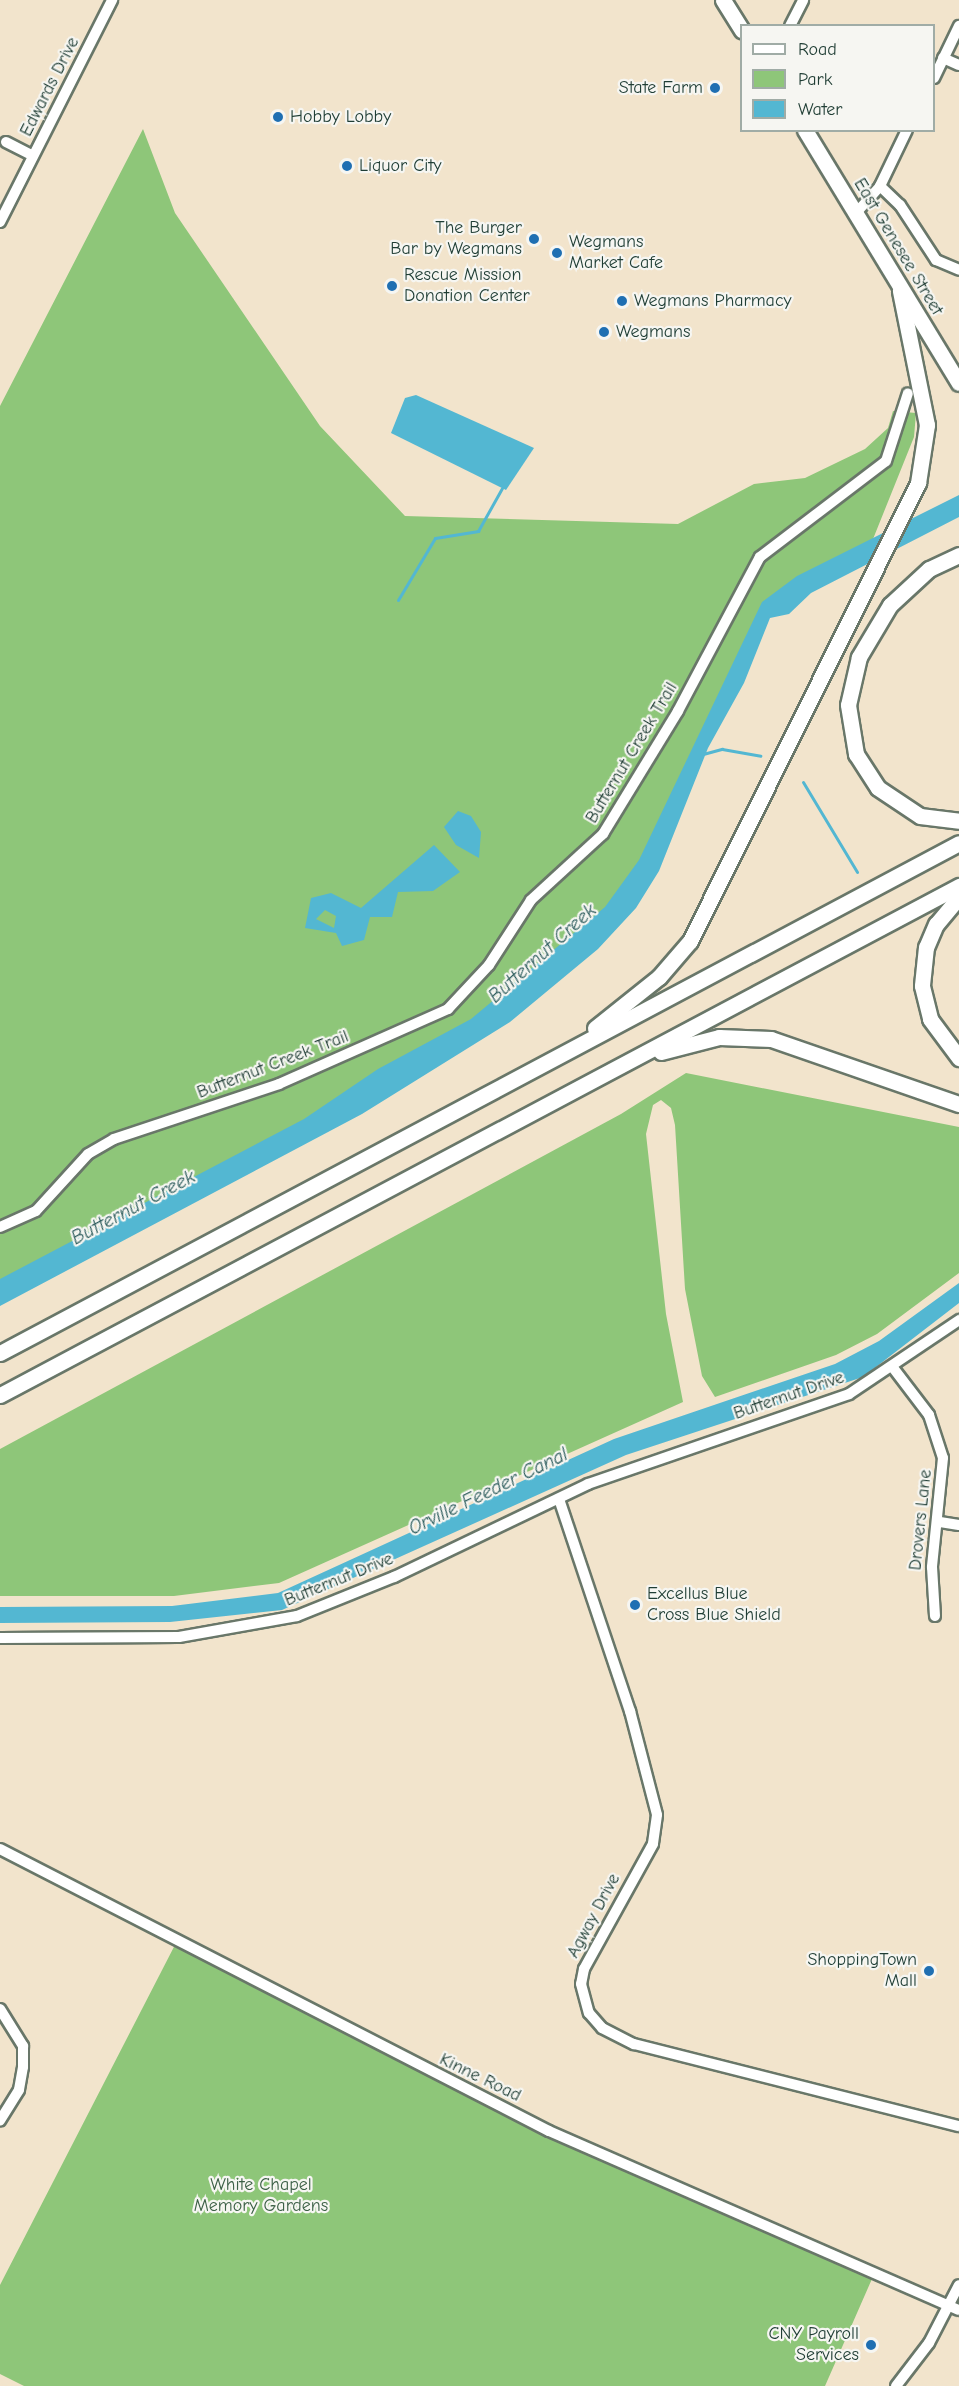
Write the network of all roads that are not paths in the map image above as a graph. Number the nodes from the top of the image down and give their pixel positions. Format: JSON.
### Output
{"nodes":[{"id":1,"x":112,"y":0,"type":"edge"},
{"id":2,"x":723,"y":0,"type":"edge"},
{"id":3,"x":803,"y":0,"type":"edge"},
{"id":4,"x":791,"y":24,"type":"edge"},
{"id":5,"x":959,"y":26,"type":"edge"},
{"id":6,"x":740,"y":28,"type":"edge"},
{"id":7,"x":943,"y":58,"type":"junction"},
{"id":8,"x":959,"y":65,"type":"edge"},
{"id":9,"x":935,"y":74,"type":"edge"},
{"id":10,"x":806,"y":132,"type":"edge"},
{"id":11,"x":906,"y":132,"type":"edge"},
{"id":12,"x":6,"y":142,"type":"dead end"},
{"id":13,"x":33,"y":156,"type":"junction"},
{"id":14,"x":880,"y":186,"type":"junction"},
{"id":15,"x":856,"y":213,"type":"junction"},
{"id":16,"x":0,"y":222,"type":"edge"},
{"id":17,"x":959,"y":270,"type":"edge"},
{"id":18,"x":900,"y":291,"type":"junction"},
{"id":19,"x":959,"y":383,"type":"edge"},
{"id":20,"x":908,"y":393,"type":"dead end"},
{"id":21,"x":959,"y":555,"type":"edge"},
{"id":22,"x":959,"y":821,"type":"edge"},
{"id":23,"x":959,"y":843,"type":"edge"},
{"id":24,"x":959,"y":886,"type":"edge"},
{"id":25,"x":959,"y":897,"type":"edge"},
{"id":26,"x":566,"y":1051,"type":"junction"},
{"id":27,"x":959,"y":1058,"type":"edge"},
{"id":28,"x":629,"y":1062,"type":"junction"},
{"id":29,"x":959,"y":1104,"type":"edge"},
{"id":30,"x":0,"y":1227,"type":"edge"},
{"id":31,"x":959,"y":1320,"type":"edge"},
{"id":32,"x":0,"y":1353,"type":"edge"},
{"id":33,"x":894,"y":1369,"type":"junction"},
{"id":34,"x":0,"y":1395,"type":"edge"},
{"id":35,"x":559,"y":1499,"type":"junction"},
{"id":36,"x":940,"y":1522,"type":"junction"},
{"id":37,"x":959,"y":1526,"type":"edge"},
{"id":38,"x":935,"y":1616,"type":"dead end"},
{"id":39,"x":0,"y":1638,"type":"edge"},
{"id":40,"x":0,"y":1849,"type":"edge"},
{"id":41,"x":0,"y":2009,"type":"edge"},
{"id":42,"x":0,"y":2121,"type":"edge"},
{"id":43,"x":959,"y":2126,"type":"edge"},
{"id":44,"x":959,"y":2285,"type":"edge"},
{"id":45,"x":954,"y":2308,"type":"edge"},
{"id":46,"x":896,"y":2386,"type":"edge"}],
"edges":[{"from":1,"to":13,"type":"street","name":"Edwards Drive"},
{"from":2,"to":6,"type":"highway"},
{"from":3,"to":4,"type":"street"},
{"from":5,"to":7,"type":"street"},
{"from":7,"to":8,"type":"street"},
{"from":7,"to":9,"type":"street"},
{"from":10,"to":15,"type":"highway","name":"East Genesee Street"},
{"from":11,"to":14,"type":"street"},
{"from":12,"to":13,"type":"street"},
{"from":13,"to":16,"type":"street","name":"Edwards Drive"},
{"from":14,"to":15,"type":"street"},
{"from":14,"to":17,"type":"street"},
{"from":15,"to":18,"type":"highway","name":"East Genesee Street"},
{"from":18,"to":19,"type":"highway","name":"East Genesee Street"},
{"from":18,"to":26,"type":"highway"},
{"from":20,"to":30,"type":"street","name":"Butternut Creek Trail"},
{"from":21,"to":22,"type":"highway"},
{"from":23,"to":26,"type":"highway"},
{"from":24,"to":28,"type":"highway"},
{"from":25,"to":27,"type":"highway"},
{"from":26,"to":32,"type":"highway"},
{"from":28,"to":29,"type":"highway"},
{"from":28,"to":34,"type":"highway"},
{"from":31,"to":33,"type":"street","name":"Butternut Drive"},
{"from":33,"to":35,"type":"street","name":"Butternut Drive"},
{"from":33,"to":36,"type":"street","name":"Drovers Lane"},
{"from":35,"to":39,"type":"street","name":"Butternut Drive"},
{"from":35,"to":43,"type":"street","name":"Agway Drive"},
{"from":36,"to":37,"type":"street"},
{"from":36,"to":38,"type":"street","name":"Drovers Lane"},
{"from":40,"to":45,"type":"street","name":"Kinne Road"},
{"from":41,"to":42,"type":"street"},
{"from":44,"to":45,"type":"street"},
{"from":45,"to":46,"type":"street"}]}
